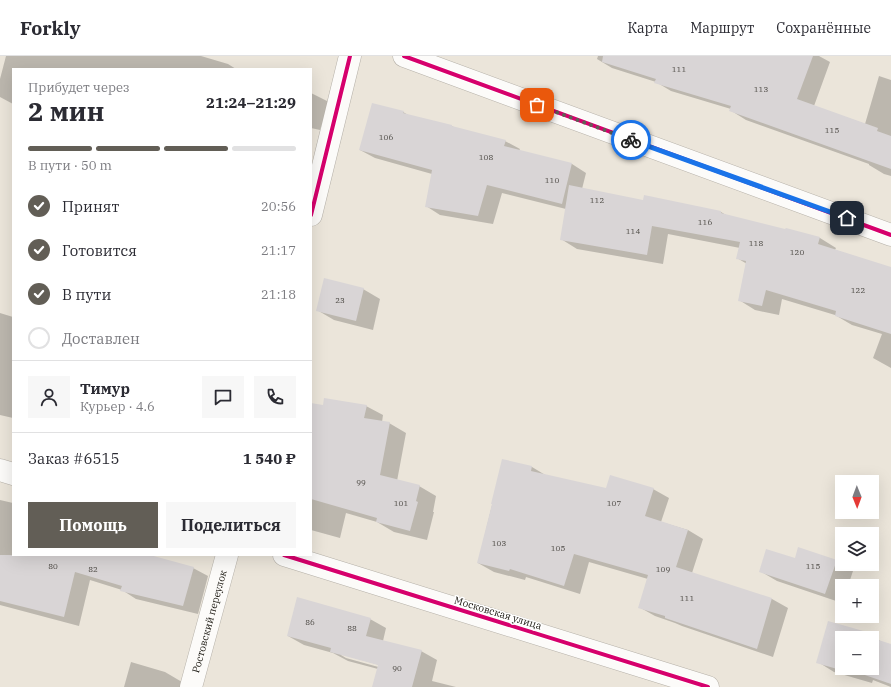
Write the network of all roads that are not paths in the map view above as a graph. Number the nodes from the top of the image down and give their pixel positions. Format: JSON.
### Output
{"nodes":[{"id":1,"x":350,"y":56,"type":"edge"},
{"id":2,"x":404,"y":56,"type":"edge"},
{"id":3,"x":312,"y":211,"type":"edge"},
{"id":4,"x":891,"y":235,"type":"edge"},
{"id":5,"x":0,"y":470,"type":"edge"},
{"id":6,"x":12,"y":474,"type":"edge"},
{"id":7,"x":227,"y":556,"type":"edge"},
{"id":8,"x":287,"y":556,"type":"edge"},
{"id":9,"x":191,"y":687,"type":"edge"},
{"id":10,"x":708,"y":687,"type":"edge"}],
"edges":[{"from":1,"to":3,"type":"street"},
{"from":2,"to":4,"type":"street"},
{"from":5,"to":6,"type":"street"},
{"from":7,"to":9,"type":"street","name":"Ростовский переулок"},
{"from":8,"to":10,"type":"street","name":"Московская улица"}]}
